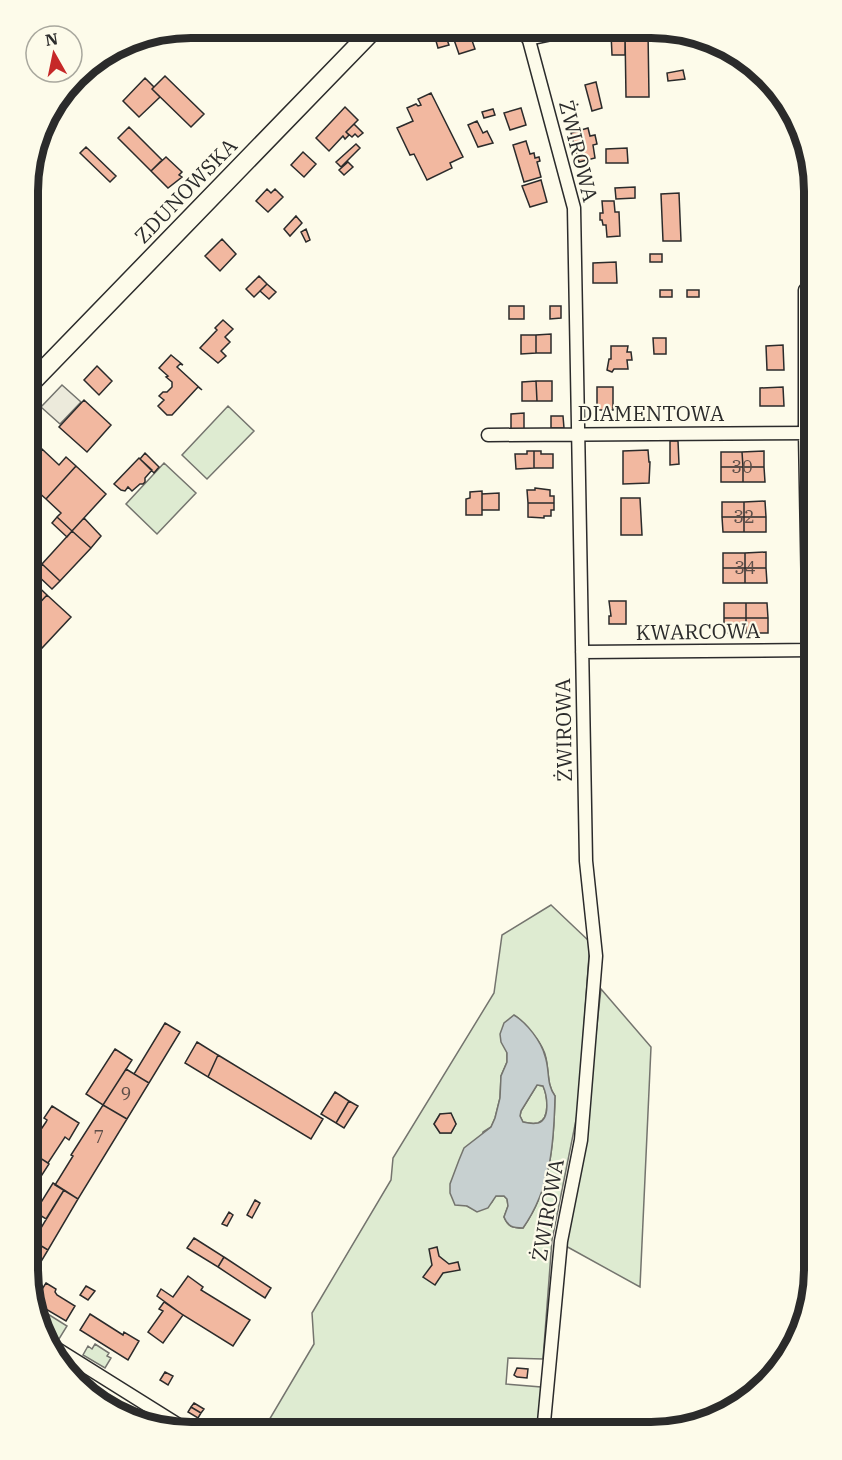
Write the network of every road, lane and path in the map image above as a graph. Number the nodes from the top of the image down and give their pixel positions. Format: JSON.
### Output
{"nodes":[{"id":1,"x":365,"y":38,"type":"edge"},
{"id":2,"x":528,"y":38,"type":"edge"},
{"id":3,"x":38,"y":376,"type":"edge"},
{"id":4,"x":804,"y":433,"type":"edge"},
{"id":5,"x":577,"y":434,"type":"junction"},
{"id":6,"x":488,"y":435,"type":"dead end"},
{"id":7,"x":804,"y":650,"type":"edge"},
{"id":8,"x":582,"y":652,"type":"junction"},
{"id":9,"x":62,"y":1352,"type":"edge"},
{"id":10,"x":173,"y":1421,"type":"edge"},
{"id":11,"x":544,"y":1422,"type":"edge"}],
"edges":[{"from":1,"to":3,"type":"main road","name":"ZDUNOWSKA"},
{"from":2,"to":5,"type":"street","name":"ŻWIROWA"},
{"from":4,"to":5,"type":"street","name":"DIAMENTOWA"},
{"from":5,"to":6,"type":"street","name":"DIAMENTOWA"},
{"from":5,"to":8,"type":"street","name":"ŻWIROWA"},
{"from":7,"to":8,"type":"street","name":"KWARCOWA"},
{"from":8,"to":11,"type":"street","name":"ŻWIROWA"},
{"from":9,"to":10,"type":"street"}]}
